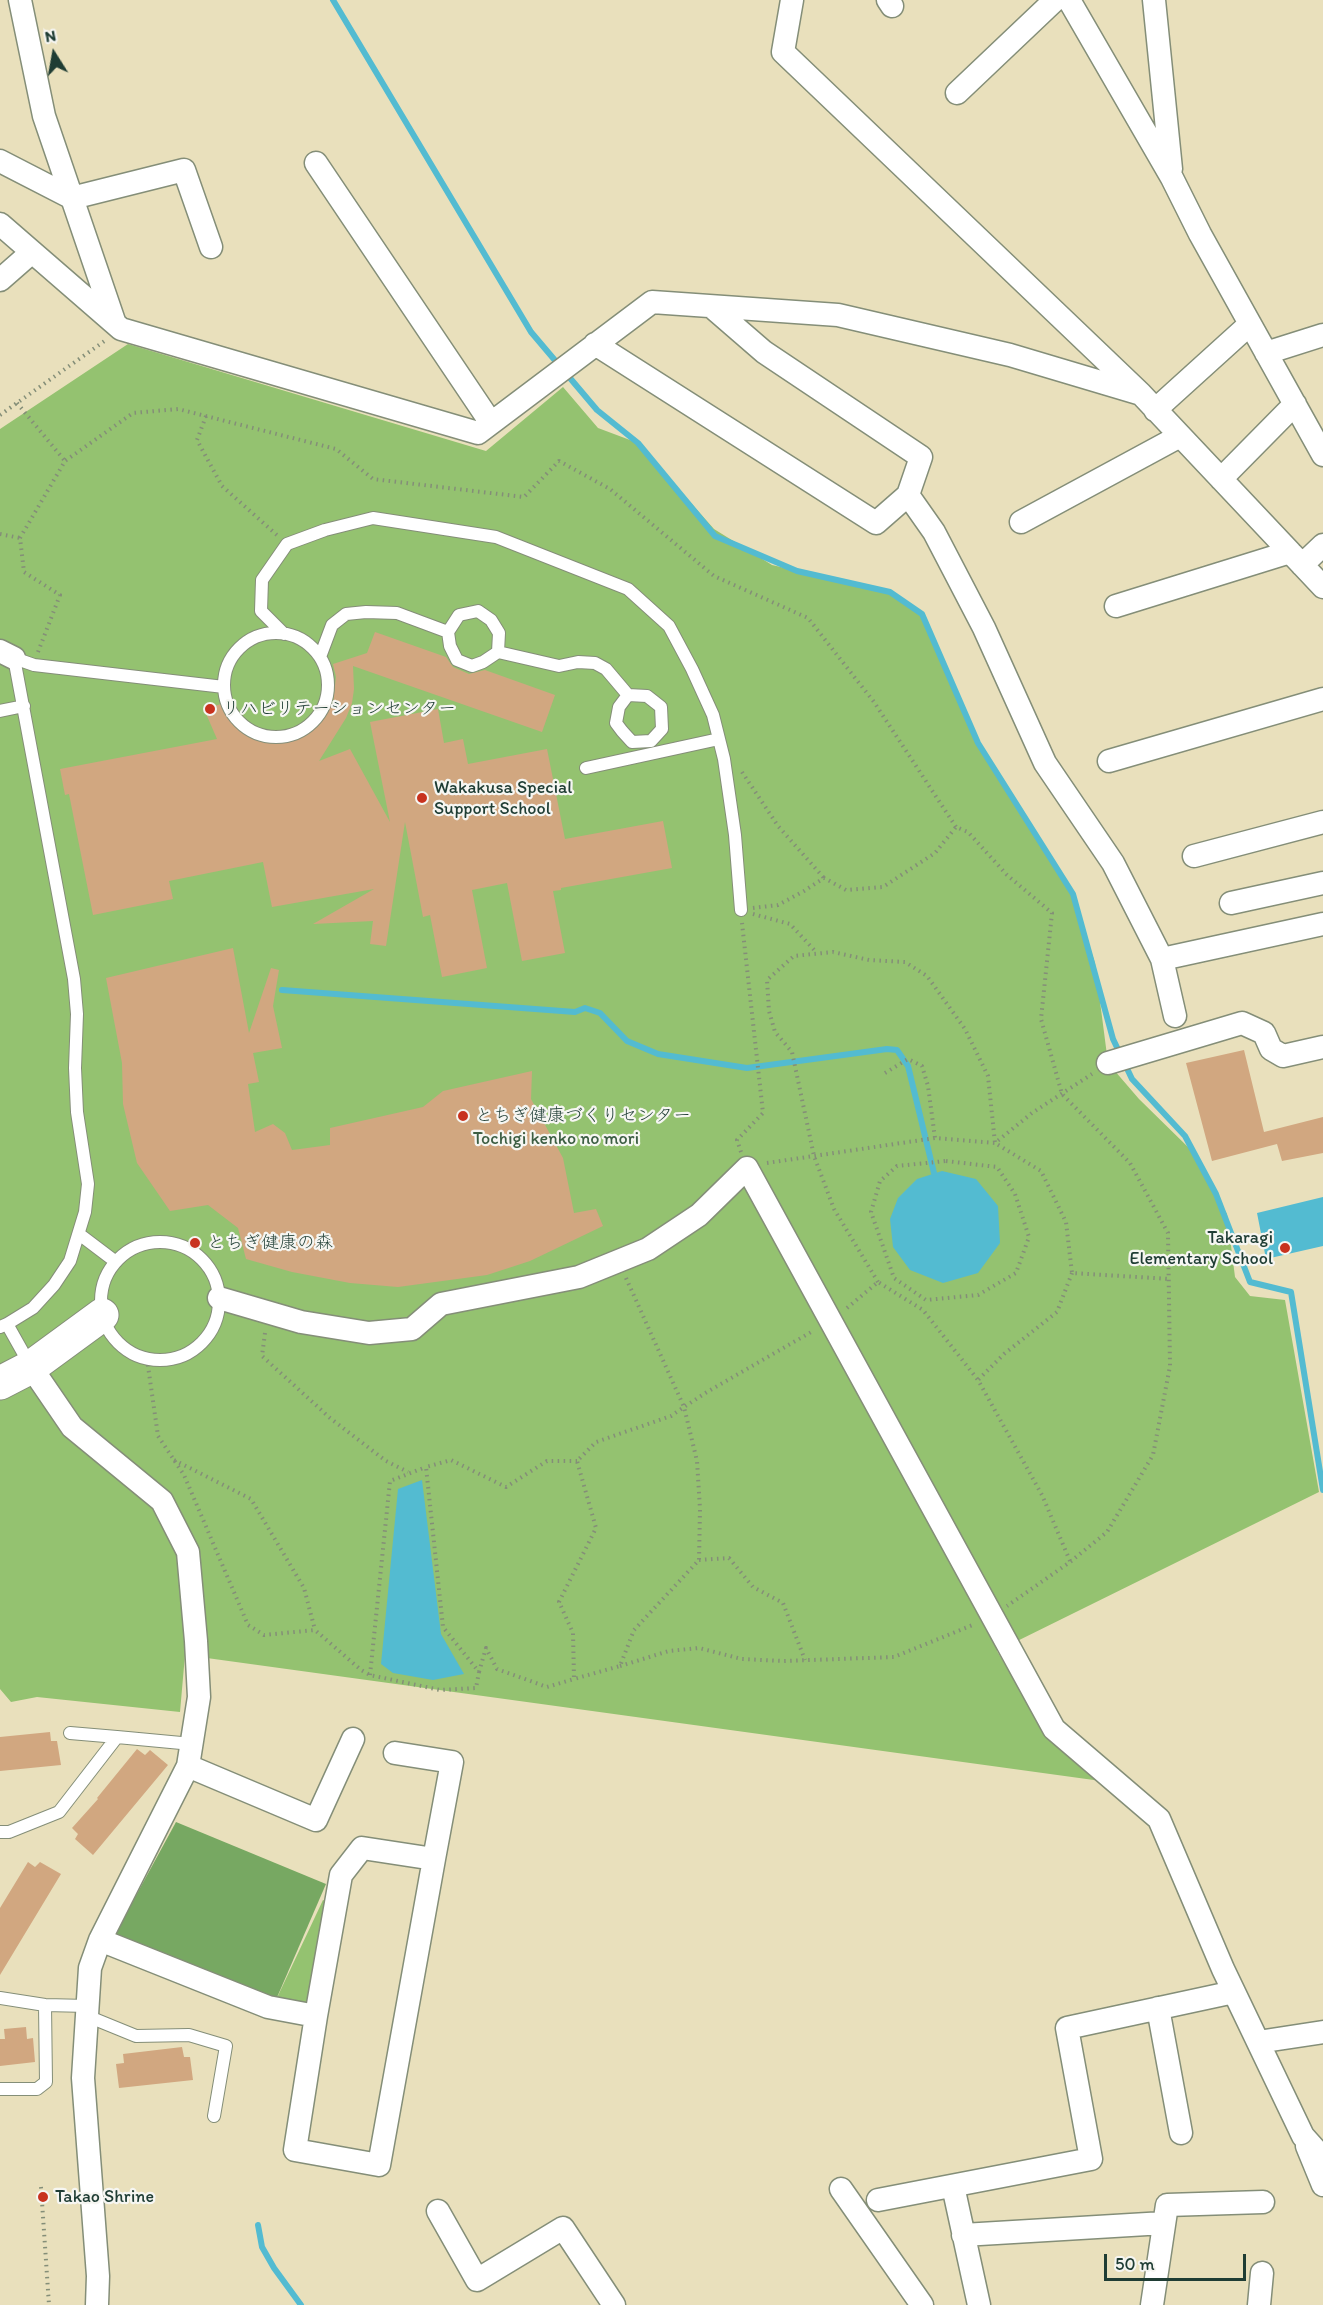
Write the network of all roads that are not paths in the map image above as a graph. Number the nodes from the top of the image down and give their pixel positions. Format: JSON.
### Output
{"nodes":[{"id":1,"x":20,"y":0,"type":"edge"},
{"id":2,"x":792,"y":0,"type":"edge"},
{"id":3,"x":1055,"y":0,"type":"edge"},
{"id":4,"x":1069,"y":0,"type":"edge"},
{"id":5,"x":1154,"y":0,"type":"edge"},
{"id":6,"x":957,"y":93,"type":"dead end"},
{"id":7,"x":0,"y":161,"type":"edge"},
{"id":8,"x":316,"y":163,"type":"dead end"},
{"id":9,"x":1172,"y":178,"type":"junction"},
{"id":10,"x":72,"y":198,"type":"junction"},
{"id":11,"x":0,"y":224,"type":"edge"},
{"id":12,"x":211,"y":247,"type":"dead end"},
{"id":13,"x":32,"y":252,"type":"junction"},
{"id":14,"x":0,"y":280,"type":"edge"},
{"id":15,"x":712,"y":307,"type":"junction"},
{"id":16,"x":1250,"y":324,"type":"junction"},
{"id":17,"x":118,"y":326,"type":"junction"},
{"id":18,"x":1323,"y":335,"type":"edge"},
{"id":19,"x":596,"y":344,"type":"junction"},
{"id":20,"x":1266,"y":353,"type":"junction"},
{"id":21,"x":1148,"y":402,"type":"junction"},
{"id":22,"x":1295,"y":404,"type":"junction"},
{"id":23,"x":491,"y":423,"type":"junction"},
{"id":24,"x":1180,"y":436,"type":"junction"},
{"id":25,"x":1323,"y":455,"type":"edge"},
{"id":26,"x":1221,"y":479,"type":"junction"},
{"id":27,"x":908,"y":495,"type":"junction"},
{"id":28,"x":1021,"y":522,"type":"dead end"},
{"id":29,"x":1323,"y":545,"type":"edge"},
{"id":30,"x":1296,"y":559,"type":"junction"},
{"id":31,"x":1323,"y":587,"type":"edge"},
{"id":32,"x":1116,"y":606,"type":"dead end"},
{"id":33,"x":448,"y":632,"type":"junction"},
{"id":34,"x":284,"y":634,"type":"junction"},
{"id":35,"x":498,"y":652,"type":"junction"},
{"id":36,"x":7,"y":654,"type":"edge"},
{"id":37,"x":320,"y":657,"type":"junction"},
{"id":38,"x":224,"y":687,"type":"junction"},
{"id":39,"x":627,"y":695,"type":"dead end"},
{"id":40,"x":1323,"y":699,"type":"edge"},
{"id":41,"x":24,"y":706,"type":"junction"},
{"id":42,"x":0,"y":711,"type":"edge"},
{"id":43,"x":719,"y":739,"type":"junction"},
{"id":44,"x":1109,"y":761,"type":"dead end"},
{"id":45,"x":586,"y":768,"type":"dead end"},
{"id":46,"x":1323,"y":822,"type":"edge"},
{"id":47,"x":1194,"y":856,"type":"dead end"},
{"id":48,"x":1323,"y":883,"type":"edge"},
{"id":49,"x":1231,"y":903,"type":"dead end"},
{"id":50,"x":741,"y":910,"type":"road end"},
{"id":51,"x":1323,"y":924,"type":"edge"},
{"id":52,"x":1162,"y":959,"type":"junction"},
{"id":53,"x":1175,"y":1016,"type":"dead end"},
{"id":54,"x":1323,"y":1047,"type":"edge"},
{"id":55,"x":1108,"y":1063,"type":"road end"},
{"id":56,"x":79,"y":1234,"type":"junction"},
{"id":57,"x":116,"y":1262,"type":"junction"},
{"id":58,"x":219,"y":1298,"type":"junction"},
{"id":59,"x":102,"y":1315,"type":"junction"},
{"id":60,"x":4,"y":1326,"type":"edge"},
{"id":61,"x":31,"y":1367,"type":"junction"},
{"id":62,"x":0,"y":1383,"type":"edge"},
{"id":63,"x":70,"y":1733,"type":"dead end"},
{"id":64,"x":117,"y":1737,"type":"junction"},
{"id":65,"x":353,"y":1738,"type":"dead end"},
{"id":66,"x":192,"y":1744,"type":"junction"},
{"id":67,"x":395,"y":1753,"type":"dead end"},
{"id":68,"x":188,"y":1766,"type":"junction"},
{"id":69,"x":0,"y":1832,"type":"edge"},
{"id":70,"x":434,"y":1859,"type":"junction"},
{"id":71,"x":100,"y":1940,"type":"junction"},
{"id":72,"x":1234,"y":1992,"type":"junction"},
{"id":73,"x":0,"y":1998,"type":"edge"},
{"id":74,"x":45,"y":2005,"type":"junction"},
{"id":75,"x":1158,"y":2008,"type":"junction"},
{"id":76,"x":88,"y":2011,"type":"junction"},
{"id":77,"x":316,"y":2016,"type":"junction"},
{"id":78,"x":1323,"y":2032,"type":"edge"},
{"id":79,"x":1258,"y":2042,"type":"junction"},
{"id":80,"x":0,"y":2089,"type":"edge"},
{"id":81,"x":214,"y":2116,"type":"dead end"},
{"id":82,"x":1181,"y":2133,"type":"dead end"},
{"id":83,"x":1303,"y":2136,"type":"junction"},
{"id":84,"x":1323,"y":2158,"type":"edge"},
{"id":85,"x":1323,"y":2185,"type":"edge"},
{"id":86,"x":952,"y":2186,"type":"junction"},
{"id":87,"x":842,"y":2189,"type":"dead end"},
{"id":88,"x":878,"y":2200,"type":"dead end"},
{"id":89,"x":1263,"y":2202,"type":"dead end"},
{"id":90,"x":438,"y":2211,"type":"dead end"},
{"id":91,"x":1164,"y":2223,"type":"junction"},
{"id":92,"x":963,"y":2235,"type":"junction"},
{"id":93,"x":1262,"y":2273,"type":"dead end"},
{"id":94,"x":97,"y":2305,"type":"edge"},
{"id":95,"x":614,"y":2305,"type":"edge"},
{"id":96,"x":922,"y":2305,"type":"edge"},
{"id":97,"x":979,"y":2305,"type":"edge"},
{"id":98,"x":1152,"y":2305,"type":"edge"},
{"id":99,"x":1259,"y":2305,"type":"edge"}],
"edges":[{"from":1,"to":10,"type":"street"},
{"from":2,"to":21,"type":"street"},
{"from":3,"to":6,"type":"street"},
{"from":4,"to":9,"type":"street"},
{"from":5,"to":9,"type":"street"},
{"from":7,"to":10,"type":"street"},
{"from":8,"to":23,"type":"street"},
{"from":9,"to":16,"type":"street"},
{"from":10,"to":12,"type":"street"},
{"from":10,"to":17,"type":"street"},
{"from":11,"to":13,"type":"street"},
{"from":13,"to":14,"type":"street"},
{"from":13,"to":17,"type":"street"},
{"from":15,"to":19,"type":"street"},
{"from":15,"to":21,"type":"street"},
{"from":15,"to":27,"type":"street"},
{"from":16,"to":20,"type":"street"},
{"from":16,"to":21,"type":"street"},
{"from":17,"to":23,"type":"street"},
{"from":18,"to":20,"type":"street"},
{"from":19,"to":23,"type":"street"},
{"from":19,"to":27,"type":"street"},
{"from":20,"to":22,"type":"street"},
{"from":21,"to":24,"type":"street"},
{"from":22,"to":25,"type":"street"},
{"from":22,"to":26,"type":"street"},
{"from":24,"to":26,"type":"street"},
{"from":24,"to":28,"type":"street"},
{"from":26,"to":30,"type":"street"},
{"from":27,"to":52,"type":"street"},
{"from":29,"to":30,"type":"street"},
{"from":30,"to":31,"type":"street"},
{"from":30,"to":32,"type":"street"},
{"from":33,"to":35,"type":"lane"},
{"from":33,"to":35,"type":"lane"},
{"from":33,"to":37,"type":"lane"},
{"from":34,"to":37,"type":"lane"},
{"from":34,"to":38,"type":"lane"},
{"from":34,"to":43,"type":"lane"},
{"from":35,"to":39,"type":"lane"},
{"from":36,"to":38,"type":"lane"},
{"from":36,"to":41,"type":"lane"},
{"from":37,"to":38,"type":"lane"},
{"from":40,"to":44,"type":"street"},
{"from":41,"to":42,"type":"lane"},
{"from":41,"to":56,"type":"lane"},
{"from":43,"to":45,"type":"lane"},
{"from":43,"to":50,"type":"lane"},
{"from":46,"to":47,"type":"street"},
{"from":48,"to":49,"type":"street"},
{"from":51,"to":52,"type":"street"},
{"from":52,"to":53,"type":"street"},
{"from":54,"to":55,"type":"street"},
{"from":56,"to":57,"type":"lane"},
{"from":56,"to":60,"type":"lane"},
{"from":57,"to":58,"type":"lane"},
{"from":57,"to":59,"type":"lane"},
{"from":58,"to":59,"type":"lane"},
{"from":58,"to":72,"type":"street"},
{"from":59,"to":61,"type":"street"},
{"from":60,"to":61,"type":"lane"},
{"from":61,"to":62,"type":"street"},
{"from":61,"to":66,"type":"street"},
{"from":63,"to":64,"type":"lane"},
{"from":64,"to":66,"type":"lane"},
{"from":64,"to":69,"type":"lane"},
{"from":65,"to":68,"type":"street"},
{"from":66,"to":68,"type":"street"},
{"from":67,"to":70,"type":"street"},
{"from":68,"to":71,"type":"street"},
{"from":70,"to":77,"type":"street"},
{"from":70,"to":77,"type":"street"},
{"from":71,"to":76,"type":"street"},
{"from":71,"to":77,"type":"street"},
{"from":72,"to":75,"type":"street"},
{"from":72,"to":79,"type":"street"},
{"from":73,"to":74,"type":"lane"},
{"from":74,"to":76,"type":"lane"},
{"from":74,"to":80,"type":"lane"},
{"from":75,"to":82,"type":"street"},
{"from":75,"to":86,"type":"street"},
{"from":76,"to":81,"type":"lane"},
{"from":76,"to":94,"type":"street"},
{"from":78,"to":79,"type":"street"},
{"from":79,"to":83,"type":"street"},
{"from":83,"to":84,"type":"street"},
{"from":83,"to":85,"type":"street"},
{"from":86,"to":88,"type":"street"},
{"from":86,"to":92,"type":"street"},
{"from":87,"to":96,"type":"street"},
{"from":89,"to":91,"type":"street"},
{"from":90,"to":95,"type":"street"},
{"from":91,"to":92,"type":"street"},
{"from":91,"to":98,"type":"street"},
{"from":92,"to":97,"type":"street"},
{"from":93,"to":99,"type":"street"}]}
